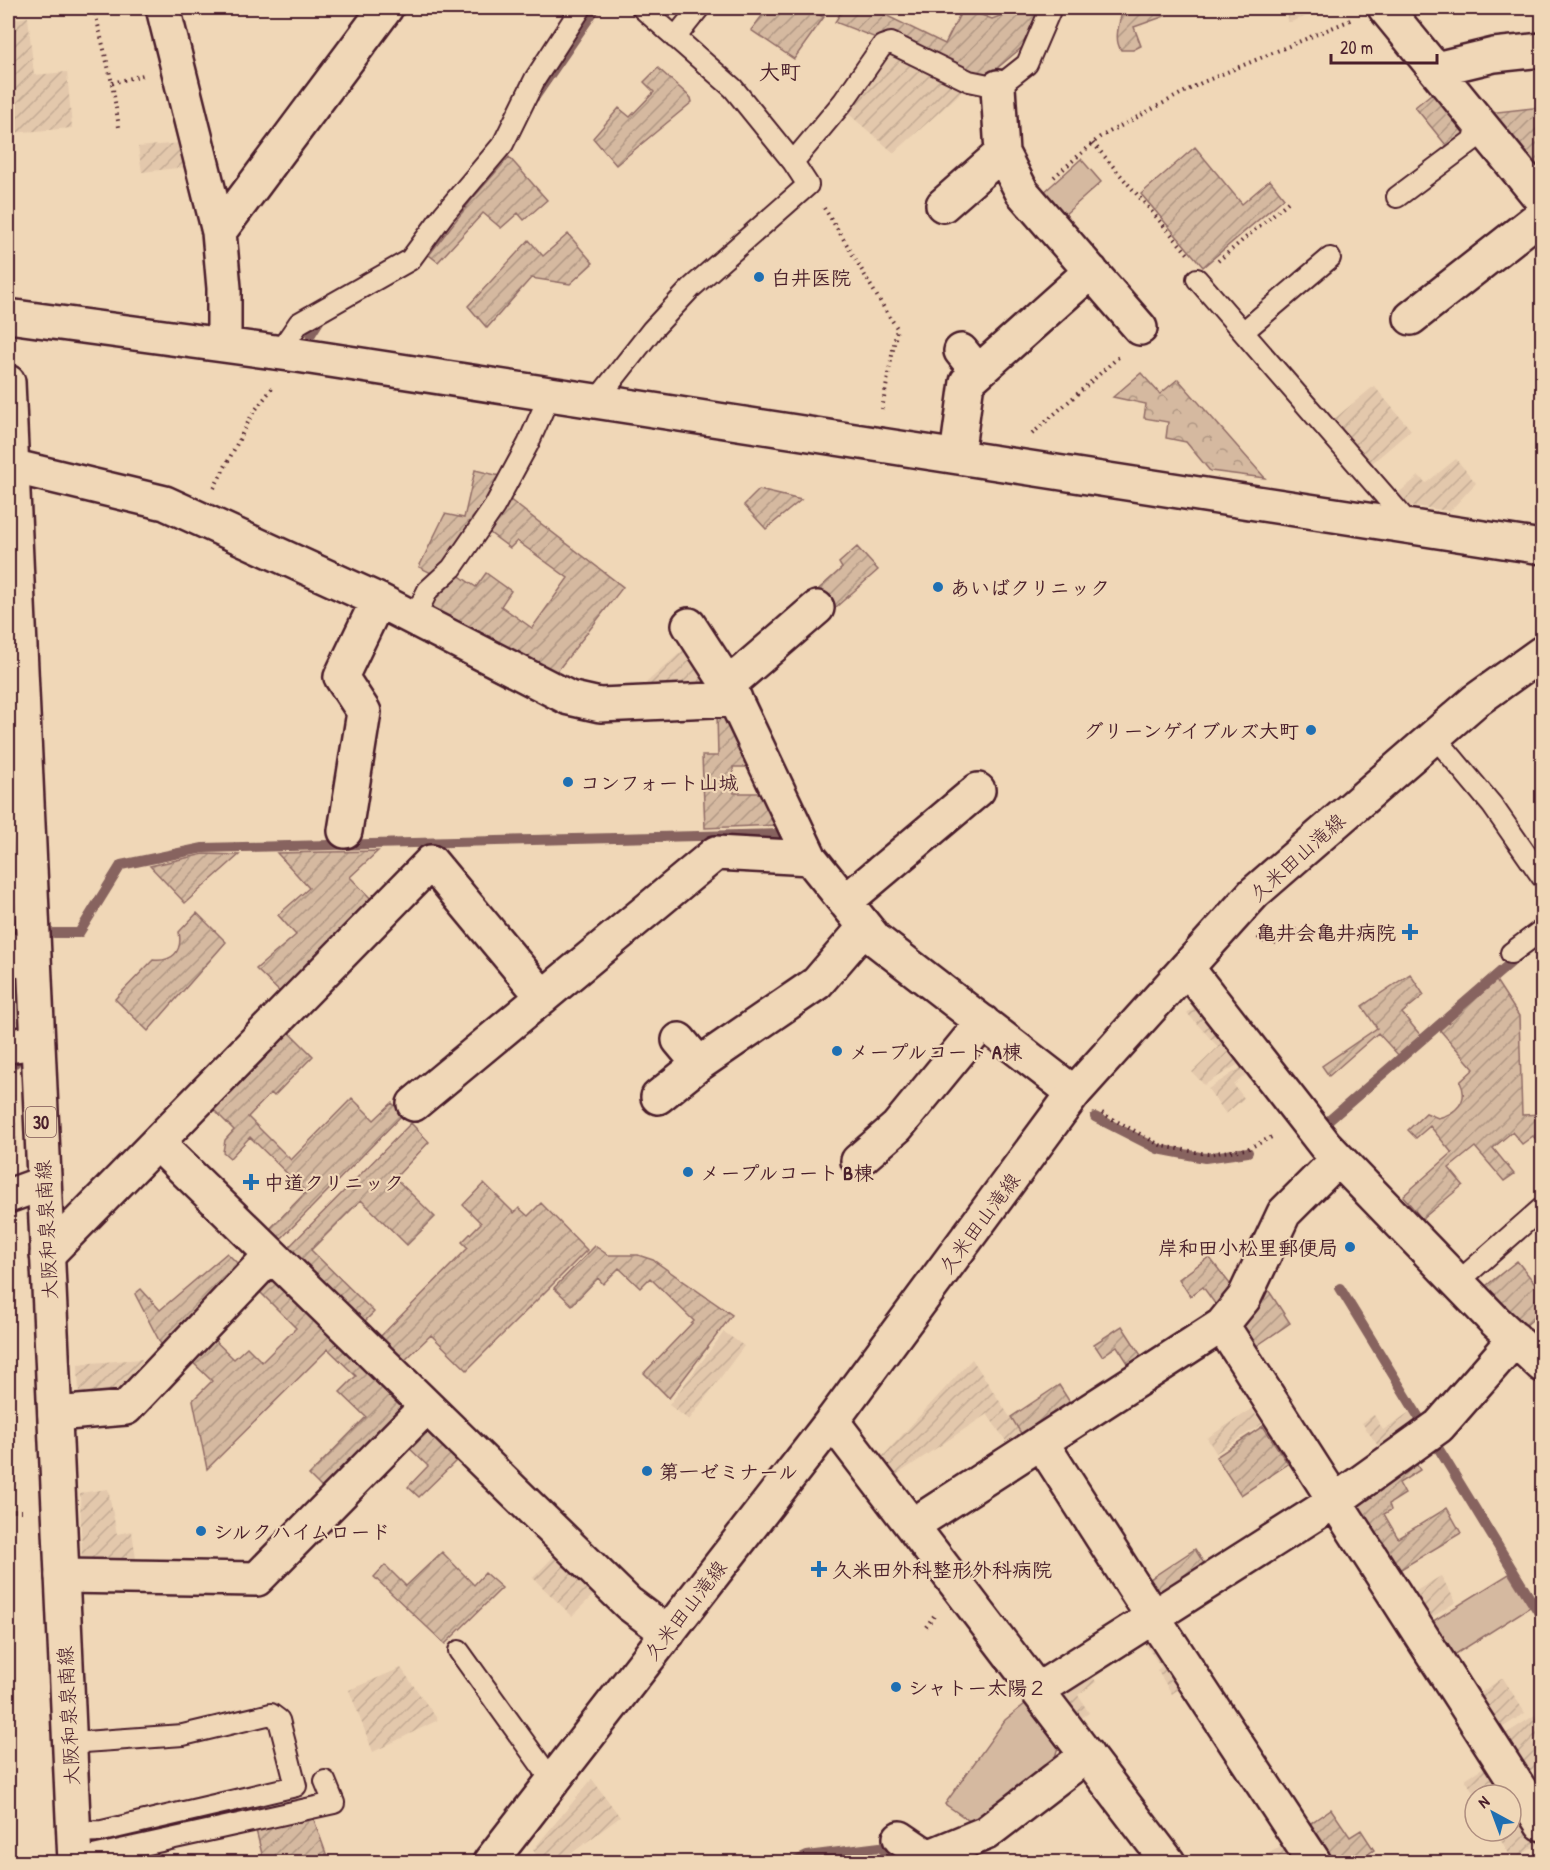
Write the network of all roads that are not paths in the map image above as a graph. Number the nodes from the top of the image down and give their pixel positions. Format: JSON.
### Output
{"nodes":[{"id":1,"x":163,"y":8,"type":"edge"},
{"id":2,"x":386,"y":8,"type":"edge"},
{"id":3,"x":581,"y":8,"type":"edge"},
{"id":4,"x":642,"y":8,"type":"edge"},
{"id":5,"x":699,"y":8,"type":"edge"},
{"id":6,"x":1052,"y":8,"type":"edge"},
{"id":7,"x":1372,"y":12,"type":"edge"},
{"id":8,"x":675,"y":38,"type":"junction"},
{"id":9,"x":1542,"y":50,"type":"edge"},
{"id":10,"x":1436,"y":69,"type":"junction"},
{"id":11,"x":998,"y":87,"type":"junction"},
{"id":12,"x":1485,"y":131,"type":"junction"},
{"id":13,"x":1002,"y":153,"type":"junction"},
{"id":14,"x":793,"y":162,"type":"junction"},
{"id":15,"x":1397,"y":197,"type":"dead end"},
{"id":16,"x":1542,"y":201,"type":"edge"},
{"id":17,"x":943,"y":205,"type":"dead end"},
{"id":18,"x":1542,"y":215,"type":"edge"},
{"id":19,"x":219,"y":232,"type":"junction"},
{"id":20,"x":1330,"y":258,"type":"dead end"},
{"id":21,"x":1091,"y":271,"type":"junction"},
{"id":22,"x":1200,"y":276,"type":"road end"},
{"id":23,"x":8,"y":316,"type":"edge"},
{"id":24,"x":1411,"y":318,"type":"dead end"},
{"id":25,"x":1140,"y":328,"type":"road end"},
{"id":26,"x":1243,"y":332,"type":"junction"},
{"id":27,"x":224,"y":344,"type":"junction"},
{"id":28,"x":288,"y":353,"type":"junction"},
{"id":29,"x":8,"y":382,"type":"edge"},
{"id":30,"x":550,"y":393,"type":"junction"},
{"id":31,"x":596,"y":401,"type":"junction"},
{"id":32,"x":9,"y":433,"type":"edge"},
{"id":33,"x":957,"y":456,"type":"junction"},
{"id":34,"x":11,"y":466,"type":"junction"},
{"id":35,"x":1411,"y":526,"type":"junction"},
{"id":36,"x":1542,"y":547,"type":"edge"},
{"id":37,"x":378,"y":600,"type":"junction"},
{"id":38,"x":817,"y":608,"type":"dead end"},
{"id":39,"x":414,"y":618,"type":"junction"},
{"id":40,"x":689,"y":625,"type":"dead end"},
{"id":41,"x":1542,"y":653,"type":"edge"},
{"id":42,"x":732,"y":692,"type":"junction"},
{"id":43,"x":1434,"y":736,"type":"junction"},
{"id":44,"x":978,"y":790,"type":"dead end"},
{"id":45,"x":345,"y":831,"type":"dead end"},
{"id":46,"x":810,"y":858,"type":"junction"},
{"id":47,"x":1542,"y":877,"type":"edge"},
{"id":48,"x":845,"y":902,"type":"junction"},
{"id":49,"x":865,"y":927,"type":"junction"},
{"id":50,"x":1540,"y":936,"type":"edge"},
{"id":51,"x":8,"y":948,"type":"edge"},
{"id":52,"x":1511,"y":952,"type":"dead end"},
{"id":53,"x":34,"y":968,"type":"junction"},
{"id":54,"x":1187,"y":968,"type":"junction"},
{"id":55,"x":543,"y":997,"type":"junction"},
{"id":56,"x":983,"y":1022,"type":"junction"},
{"id":57,"x":22,"y":1044,"type":"edge"},
{"id":58,"x":1074,"y":1093,"type":"junction"},
{"id":59,"x":658,"y":1097,"type":"dead end"},
{"id":60,"x":414,"y":1104,"type":"dead end"},
{"id":61,"x":157,"y":1143,"type":"junction"},
{"id":62,"x":1338,"y":1160,"type":"junction"},
{"id":63,"x":858,"y":1161,"type":"dead end"},
{"id":64,"x":44,"y":1183,"type":"junction"},
{"id":65,"x":8,"y":1196,"type":"edge"},
{"id":66,"x":1542,"y":1208,"type":"edge"},
{"id":67,"x":47,"y":1255,"type":"junction"},
{"id":68,"x":272,"y":1255,"type":"junction"},
{"id":69,"x":1457,"y":1283,"type":"junction"},
{"id":70,"x":1222,"y":1324,"type":"junction"},
{"id":71,"x":1515,"y":1339,"type":"junction"},
{"id":72,"x":1542,"y":1365,"type":"edge"},
{"id":73,"x":426,"y":1407,"type":"junction"},
{"id":74,"x":55,"y":1414,"type":"junction"},
{"id":75,"x":832,"y":1421,"type":"junction"},
{"id":76,"x":1041,"y":1442,"type":"junction"},
{"id":77,"x":1335,"y":1501,"type":"junction"},
{"id":78,"x":913,"y":1525,"type":"junction"},
{"id":79,"x":62,"y":1576,"type":"junction"},
{"id":80,"x":1153,"y":1617,"type":"junction"},
{"id":81,"x":668,"y":1633,"type":"junction"},
{"id":82,"x":459,"y":1651,"type":"dead end"},
{"id":83,"x":1038,"y":1690,"type":"junction"},
{"id":84,"x":70,"y":1743,"type":"junction"},
{"id":85,"x":1087,"y":1755,"type":"junction"},
{"id":86,"x":325,"y":1781,"type":"dead end"},
{"id":87,"x":553,"y":1782,"type":"junction"},
{"id":88,"x":1542,"y":1824,"type":"edge"},
{"id":89,"x":900,"y":1838,"type":"dead end"},
{"id":90,"x":74,"y":1852,"type":"edge"},
{"id":91,"x":924,"y":1860,"type":"edge"},
{"id":92,"x":490,"y":1863,"type":"edge"},
{"id":93,"x":1168,"y":1863,"type":"edge"},
{"id":94,"x":1314,"y":1863,"type":"edge"}],
"edges":[{"from":1,"to":19,"type":"street"},
{"from":2,"to":19,"type":"street"},
{"from":3,"to":28,"type":"lane"},
{"from":4,"to":8,"type":"lane"},
{"from":5,"to":8,"type":"lane"},
{"from":6,"to":11,"type":"lane"},
{"from":7,"to":10,"type":"street"},
{"from":8,"to":14,"type":"lane"},
{"from":9,"to":10,"type":"street"},
{"from":10,"to":12,"type":"street"},
{"from":11,"to":13,"type":"street"},
{"from":11,"to":14,"type":"lane"},
{"from":12,"to":15,"type":"lane"},
{"from":12,"to":16,"type":"street"},
{"from":13,"to":17,"type":"street"},
{"from":13,"to":21,"type":"street"},
{"from":14,"to":31,"type":"lane"},
{"from":18,"to":24,"type":"street"},
{"from":19,"to":27,"type":"street"},
{"from":20,"to":26,"type":"lane"},
{"from":21,"to":25,"type":"street"},
{"from":21,"to":33,"type":"street"},
{"from":22,"to":26,"type":"lane"},
{"from":23,"to":27,"type":"street"},
{"from":26,"to":35,"type":"lane"},
{"from":27,"to":28,"type":"street"},
{"from":28,"to":30,"type":"street"},
{"from":29,"to":32,"type":"street","name":"大阪和泉泉南線","number":"30"},
{"from":30,"to":31,"type":"street"},
{"from":30,"to":39,"type":"lane"},
{"from":31,"to":33,"type":"street"},
{"from":32,"to":34,"type":"street","name":"大阪和泉泉南線","number":"30"},
{"from":33,"to":35,"type":"street"},
{"from":34,"to":37,"type":"street"},
{"from":34,"to":53,"type":"street","name":"大阪和泉泉南線","number":"30"},
{"from":35,"to":36,"type":"street"},
{"from":37,"to":39,"type":"street"},
{"from":37,"to":45,"type":"street"},
{"from":38,"to":42,"type":"street"},
{"from":39,"to":42,"type":"street"},
{"from":40,"to":42,"type":"street"},
{"from":41,"to":43,"type":"street","name":"久米田山滝線"},
{"from":42,"to":46,"type":"street"},
{"from":43,"to":47,"type":"lane"},
{"from":43,"to":54,"type":"street","name":"久米田山滝線"},
{"from":44,"to":48,"type":"street"},
{"from":46,"to":48,"type":"street"},
{"from":46,"to":55,"type":"street"},
{"from":48,"to":49,"type":"street"},
{"from":49,"to":56,"type":"street"},
{"from":49,"to":59,"type":"street"},
{"from":50,"to":52,"type":"lane"},
{"from":51,"to":53,"type":"street"},
{"from":53,"to":57,"type":"street","name":"大阪和泉泉南線","number":"30"},
{"from":54,"to":58,"type":"street","name":"久米田山滝線"},
{"from":54,"to":62,"type":"street"},
{"from":55,"to":60,"type":"street"},
{"from":55,"to":61,"type":"street"},
{"from":56,"to":58,"type":"street"},
{"from":56,"to":63,"type":"street"},
{"from":57,"to":64,"type":"street","name":"大阪和泉泉南線","number":"30"},
{"from":58,"to":75,"type":"street","name":"久米田山滝線"},
{"from":61,"to":67,"type":"street"},
{"from":61,"to":68,"type":"street"},
{"from":62,"to":69,"type":"street"},
{"from":62,"to":70,"type":"street"},
{"from":64,"to":65,"type":"street"},
{"from":64,"to":67,"type":"street","name":"大阪和泉泉南線","number":"30"},
{"from":66,"to":69,"type":"lane"},
{"from":67,"to":74,"type":"street","name":"大阪和泉泉南線","number":"30"},
{"from":68,"to":73,"type":"street"},
{"from":68,"to":74,"type":"street"},
{"from":69,"to":71,"type":"street"},
{"from":70,"to":76,"type":"street"},
{"from":70,"to":77,"type":"street"},
{"from":71,"to":72,"type":"street"},
{"from":71,"to":77,"type":"street"},
{"from":73,"to":79,"type":"street"},
{"from":73,"to":81,"type":"street"},
{"from":74,"to":79,"type":"street","name":"大阪和泉泉南線","number":"30"},
{"from":75,"to":78,"type":"street"},
{"from":75,"to":81,"type":"street","name":"久米田山滝線"},
{"from":76,"to":78,"type":"street"},
{"from":76,"to":80,"type":"street"},
{"from":77,"to":80,"type":"street"},
{"from":77,"to":88,"type":"street"},
{"from":78,"to":83,"type":"street"},
{"from":79,"to":84,"type":"street","name":"大阪和泉泉南線","number":"30"},
{"from":80,"to":83,"type":"street"},
{"from":80,"to":94,"type":"street"},
{"from":81,"to":87,"type":"street","name":"久米田山滝線"},
{"from":82,"to":87,"type":"lane"},
{"from":83,"to":85,"type":"street"},
{"from":84,"to":90,"type":"street","name":"大阪和泉泉南線","number":"30"},
{"from":84,"to":90,"type":"lane"},
{"from":85,"to":91,"type":"street"},
{"from":85,"to":93,"type":"street"},
{"from":86,"to":90,"type":"lane"},
{"from":87,"to":92,"type":"street","name":"久米田山滝線"},
{"from":89,"to":91,"type":"street"}]}
